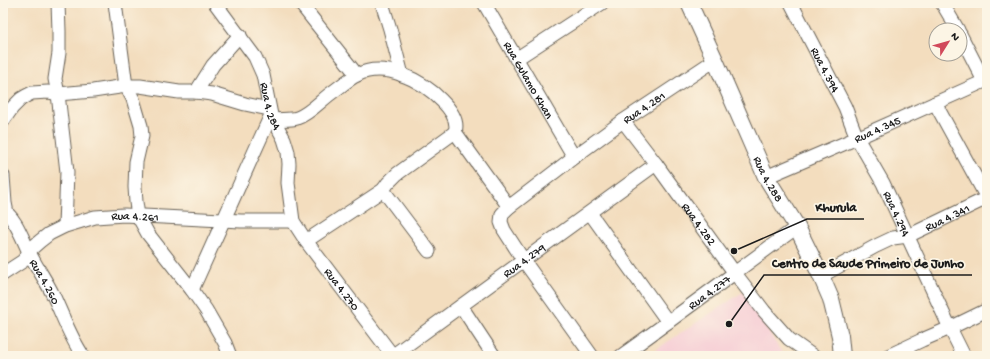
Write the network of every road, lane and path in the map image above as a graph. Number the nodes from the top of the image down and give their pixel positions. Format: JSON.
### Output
{"nodes":[{"id":1,"x":58,"y":3,"type":"edge"},
{"id":2,"x":115,"y":3,"type":"edge"},
{"id":3,"x":215,"y":3,"type":"edge"},
{"id":4,"x":300,"y":3,"type":"edge"},
{"id":5,"x":382,"y":3,"type":"edge"},
{"id":6,"x":484,"y":3,"type":"edge"},
{"id":7,"x":602,"y":3,"type":"edge"},
{"id":8,"x":689,"y":3,"type":"edge"},
{"id":9,"x":791,"y":3,"type":"edge"},
{"id":10,"x":942,"y":3,"type":"edge"},
{"id":11,"x":953,"y":22,"type":"edge"},
{"id":12,"x":240,"y":35,"type":"junction"},
{"id":13,"x":968,"y":49,"type":"edge"},
{"id":14,"x":516,"y":59,"type":"junction"},
{"id":15,"x":715,"y":60,"type":"junction"},
{"id":16,"x":357,"y":75,"type":"junction"},
{"id":17,"x":402,"y":75,"type":"junction"},
{"id":18,"x":985,"y":81,"type":"edge"},
{"id":19,"x":126,"y":86,"type":"junction"},
{"id":20,"x":196,"y":92,"type":"junction"},
{"id":21,"x":58,"y":94,"type":"junction"},
{"id":22,"x":935,"y":103,"type":"junction"},
{"id":23,"x":271,"y":115,"type":"junction"},
{"id":24,"x":3,"y":121,"type":"edge"},
{"id":25,"x":623,"y":121,"type":"junction"},
{"id":26,"x":455,"y":132,"type":"junction"},
{"id":27,"x":857,"y":138,"type":"junction"},
{"id":28,"x":574,"y":157,"type":"junction"},
{"id":29,"x":656,"y":164,"type":"junction"},
{"id":30,"x":3,"y":176,"type":"edge"},
{"id":31,"x":766,"y":177,"type":"junction"},
{"id":32,"x":383,"y":190,"type":"junction"},
{"id":33,"x":987,"y":198,"type":"edge"},
{"id":34,"x":509,"y":207,"type":"junction"},
{"id":35,"x":5,"y":212,"type":"edge"},
{"id":36,"x":590,"y":213,"type":"junction"},
{"id":37,"x":138,"y":216,"type":"junction"},
{"id":38,"x":224,"y":220,"type":"junction"},
{"id":39,"x":289,"y":222,"type":"junction"},
{"id":40,"x":66,"y":226,"type":"junction"},
{"id":41,"x":797,"y":227,"type":"junction"},
{"id":42,"x":908,"y":236,"type":"junction"},
{"id":43,"x":306,"y":241,"type":"junction"},
{"id":44,"x":429,"y":251,"type":"dead end"},
{"id":45,"x":30,"y":253,"type":"junction"},
{"id":46,"x":524,"y":261,"type":"junction"},
{"id":47,"x":734,"y":272,"type":"junction"},
{"id":48,"x":3,"y":274,"type":"edge"},
{"id":49,"x":821,"y":276,"type":"junction"},
{"id":50,"x":192,"y":290,"type":"junction"},
{"id":51,"x":461,"y":306,"type":"junction"},
{"id":52,"x":987,"y":310,"type":"edge"},
{"id":53,"x":668,"y":322,"type":"junction"},
{"id":54,"x":950,"y":328,"type":"junction"},
{"id":55,"x":83,"y":356,"type":"edge"},
{"id":56,"x":230,"y":356,"type":"edge"},
{"id":57,"x":393,"y":356,"type":"edge"},
{"id":58,"x":494,"y":356,"type":"edge"},
{"id":59,"x":592,"y":356,"type":"edge"},
{"id":60,"x":620,"y":356,"type":"edge"},
{"id":61,"x":813,"y":356,"type":"edge"},
{"id":62,"x":842,"y":356,"type":"edge"},
{"id":63,"x":888,"y":356,"type":"edge"},
{"id":64,"x":964,"y":356,"type":"edge"}],
"edges":[{"from":1,"to":21,"type":"street"},
{"from":2,"to":19,"type":"street"},
{"from":3,"to":12,"type":"street","name":"Rua 4.284"},
{"from":4,"to":16,"type":"street"},
{"from":5,"to":17,"type":"street"},
{"from":6,"to":14,"type":"street","name":"Rua Gulamo Khan"},
{"from":7,"to":14,"type":"street"},
{"from":8,"to":15,"type":"street","name":"Rua 4.288"},
{"from":9,"to":27,"type":"street","name":"Rua 4.394"},
{"from":10,"to":11,"type":"street"},
{"from":12,"to":20,"type":"street"},
{"from":12,"to":23,"type":"street","name":"Rua 4.284"},
{"from":13,"to":18,"type":"street"},
{"from":14,"to":28,"type":"street","name":"Rua Gulamo Khan"},
{"from":15,"to":25,"type":"street","name":"Rua 4.281"},
{"from":15,"to":31,"type":"street","name":"Rua 4.288"},
{"from":16,"to":17,"type":"street"},
{"from":16,"to":23,"type":"street"},
{"from":17,"to":26,"type":"street"},
{"from":18,"to":22,"type":"street","name":"Rua 4.345"},
{"from":19,"to":20,"type":"street"},
{"from":19,"to":21,"type":"street"},
{"from":19,"to":37,"type":"street"},
{"from":20,"to":23,"type":"street"},
{"from":21,"to":24,"type":"street"},
{"from":21,"to":40,"type":"street"},
{"from":22,"to":27,"type":"street","name":"Rua 4.345"},
{"from":22,"to":33,"type":"street"},
{"from":23,"to":38,"type":"street"},
{"from":23,"to":39,"type":"street","name":"Rua 4.284"},
{"from":25,"to":28,"type":"street","name":"Rua 4.281"},
{"from":25,"to":29,"type":"street","name":"Rua 4.282"},
{"from":26,"to":32,"type":"street"},
{"from":26,"to":34,"type":"street"},
{"from":27,"to":31,"type":"street","name":"Rua 4.345"},
{"from":27,"to":42,"type":"street","name":"Rua 4.294"},
{"from":28,"to":34,"type":"street","name":"Rua 4.281"},
{"from":29,"to":36,"type":"street","name":"Rua 4.279"},
{"from":29,"to":47,"type":"street","name":"Rua 4.282"},
{"from":30,"to":35,"type":"street"},
{"from":31,"to":41,"type":"street","name":"Rua 4.288"},
{"from":32,"to":43,"type":"street"},
{"from":32,"to":44,"type":"street"},
{"from":33,"to":42,"type":"street","name":"Rua 4.341"},
{"from":34,"to":46,"type":"street"},
{"from":35,"to":45,"type":"street","name":"Rua 4.260"},
{"from":36,"to":46,"type":"street","name":"Rua 4.279"},
{"from":36,"to":53,"type":"street"},
{"from":37,"to":38,"type":"street","name":"Rua 4.261"},
{"from":37,"to":40,"type":"street","name":"Rua 4.261"},
{"from":37,"to":50,"type":"street"},
{"from":38,"to":39,"type":"street","name":"Rua 4.261"},
{"from":38,"to":50,"type":"street"},
{"from":39,"to":43,"type":"street","name":"Rua 4.270"},
{"from":40,"to":45,"type":"street","name":"Rua 4.261"},
{"from":41,"to":47,"type":"street","name":"Rua 4.277"},
{"from":41,"to":49,"type":"street","name":"Rua 4.288"},
{"from":42,"to":49,"type":"street","name":"Rua 4.341"},
{"from":42,"to":54,"type":"street","name":"Rua 4.294"},
{"from":43,"to":57,"type":"street","name":"Rua 4.270"},
{"from":45,"to":48,"type":"street","name":"Rua 4.261"},
{"from":45,"to":55,"type":"street","name":"Rua 4.260"},
{"from":46,"to":51,"type":"street","name":"Rua 4.279"},
{"from":46,"to":59,"type":"street"},
{"from":47,"to":53,"type":"street","name":"Rua 4.277"},
{"from":47,"to":61,"type":"street","name":"Rua 4.282"},
{"from":49,"to":62,"type":"street","name":"Rua 4.288"},
{"from":50,"to":56,"type":"street"},
{"from":51,"to":57,"type":"street","name":"Rua 4.279"},
{"from":51,"to":58,"type":"street"},
{"from":52,"to":54,"type":"street"},
{"from":53,"to":60,"type":"street","name":"Rua 4.277"},
{"from":54,"to":63,"type":"street"},
{"from":54,"to":64,"type":"street","name":"Rua 4.294"}]}
